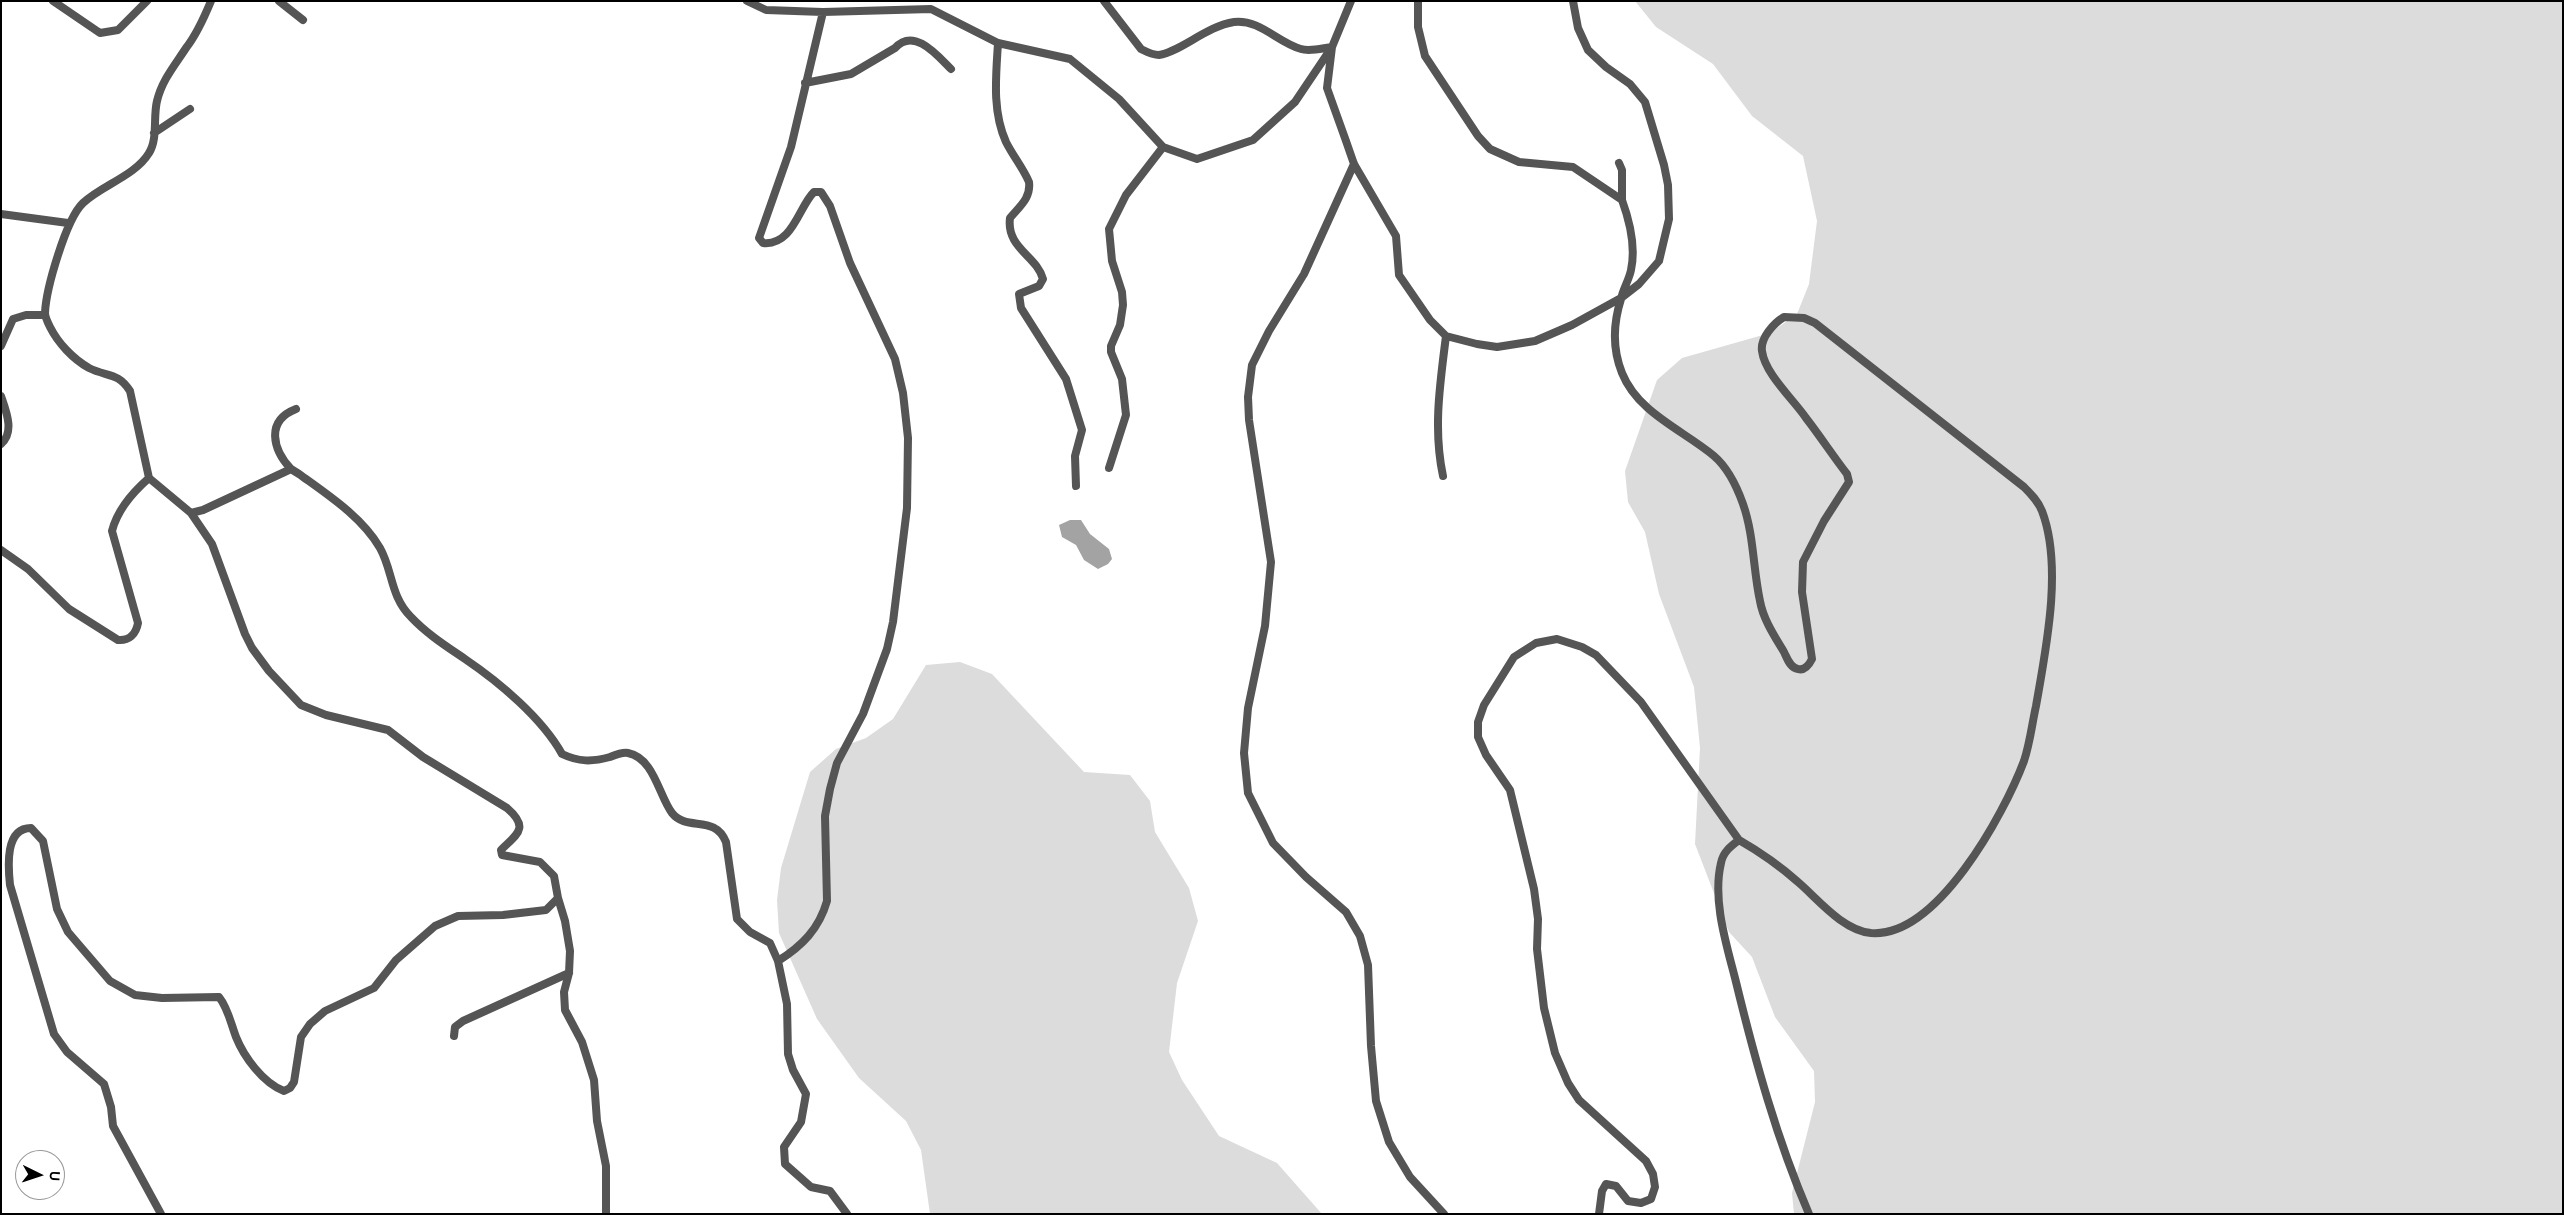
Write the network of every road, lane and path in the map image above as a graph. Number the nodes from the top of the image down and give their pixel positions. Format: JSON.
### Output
{"nodes":[{"id":1,"x":53,"y":1,"type":"edge"},
{"id":2,"x":147,"y":1,"type":"edge"},
{"id":3,"x":211,"y":1,"type":"edge"},
{"id":4,"x":279,"y":1,"type":"edge"},
{"id":5,"x":747,"y":1,"type":"edge"},
{"id":6,"x":1104,"y":1,"type":"edge"},
{"id":7,"x":1351,"y":1,"type":"edge"},
{"id":8,"x":1418,"y":1,"type":"edge"},
{"id":9,"x":1573,"y":1,"type":"edge"},
{"id":10,"x":823,"y":12,"type":"junction"},
{"id":11,"x":303,"y":20,"type":"dead end"},
{"id":12,"x":998,"y":43,"type":"junction"},
{"id":13,"x":1332,"y":47,"type":"junction"},
{"id":14,"x":951,"y":69,"type":"dead end"},
{"id":15,"x":805,"y":83,"type":"junction"},
{"id":16,"x":190,"y":109,"type":"dead end"},
{"id":17,"x":154,"y":133,"type":"junction"},
{"id":18,"x":1163,"y":147,"type":"junction"},
{"id":19,"x":1619,"y":163,"type":"dead end"},
{"id":20,"x":1354,"y":164,"type":"junction"},
{"id":21,"x":1622,"y":200,"type":"junction"},
{"id":22,"x":1,"y":214,"type":"edge"},
{"id":23,"x":68,"y":223,"type":"junction"},
{"id":24,"x":1621,"y":298,"type":"junction"},
{"id":25,"x":45,"y":316,"type":"junction"},
{"id":26,"x":1446,"y":336,"type":"junction"},
{"id":27,"x":1,"y":346,"type":"edge"},
{"id":28,"x":1,"y":396,"type":"edge"},
{"id":29,"x":296,"y":409,"type":"dead end"},
{"id":30,"x":1,"y":444,"type":"edge"},
{"id":31,"x":1109,"y":468,"type":"dead end"},
{"id":32,"x":291,"y":469,"type":"junction"},
{"id":33,"x":1443,"y":476,"type":"dead end"},
{"id":34,"x":149,"y":478,"type":"junction"},
{"id":35,"x":1076,"y":486,"type":"dead end"},
{"id":36,"x":191,"y":513,"type":"junction"},
{"id":37,"x":1,"y":550,"type":"edge"},
{"id":38,"x":1739,"y":840,"type":"junction"},
{"id":39,"x":558,"y":898,"type":"junction"},
{"id":40,"x":778,"y":961,"type":"junction"},
{"id":41,"x":569,"y":973,"type":"junction"},
{"id":42,"x":454,"y":1036,"type":"dead end"},
{"id":43,"x":161,"y":1214,"type":"edge"},
{"id":44,"x":606,"y":1214,"type":"edge"},
{"id":45,"x":847,"y":1214,"type":"edge"},
{"id":46,"x":1444,"y":1214,"type":"edge"},
{"id":47,"x":1599,"y":1214,"type":"edge"},
{"id":48,"x":1809,"y":1214,"type":"edge"}],
"edges":[{"from":1,"to":2,"type":"street"},
{"from":3,"to":17,"type":"street"},
{"from":4,"to":11,"type":"street"},
{"from":5,"to":10,"type":"street"},
{"from":6,"to":13,"type":"street"},
{"from":7,"to":13,"type":"street"},
{"from":8,"to":21,"type":"street"},
{"from":9,"to":24,"type":"street"},
{"from":10,"to":12,"type":"street"},
{"from":10,"to":15,"type":"street"},
{"from":12,"to":18,"type":"street"},
{"from":12,"to":35,"type":"street"},
{"from":13,"to":18,"type":"street"},
{"from":13,"to":20,"type":"street"},
{"from":14,"to":15,"type":"street"},
{"from":15,"to":40,"type":"street"},
{"from":16,"to":17,"type":"street"},
{"from":17,"to":23,"type":"street"},
{"from":18,"to":31,"type":"street"},
{"from":19,"to":21,"type":"street"},
{"from":20,"to":26,"type":"street"},
{"from":20,"to":46,"type":"street"},
{"from":21,"to":24,"type":"street"},
{"from":22,"to":23,"type":"street"},
{"from":23,"to":25,"type":"street"},
{"from":24,"to":26,"type":"street"},
{"from":24,"to":38,"type":"street"},
{"from":25,"to":27,"type":"street"},
{"from":25,"to":34,"type":"street"},
{"from":26,"to":33,"type":"street"},
{"from":28,"to":30,"type":"street"},
{"from":29,"to":32,"type":"street"},
{"from":32,"to":36,"type":"street"},
{"from":32,"to":40,"type":"street"},
{"from":34,"to":36,"type":"street"},
{"from":34,"to":37,"type":"street"},
{"from":36,"to":39,"type":"street"},
{"from":38,"to":47,"type":"street"},
{"from":38,"to":48,"type":"street"},
{"from":39,"to":41,"type":"street"},
{"from":39,"to":43,"type":"street"},
{"from":40,"to":45,"type":"street"},
{"from":41,"to":42,"type":"street"},
{"from":41,"to":44,"type":"street"}]}
